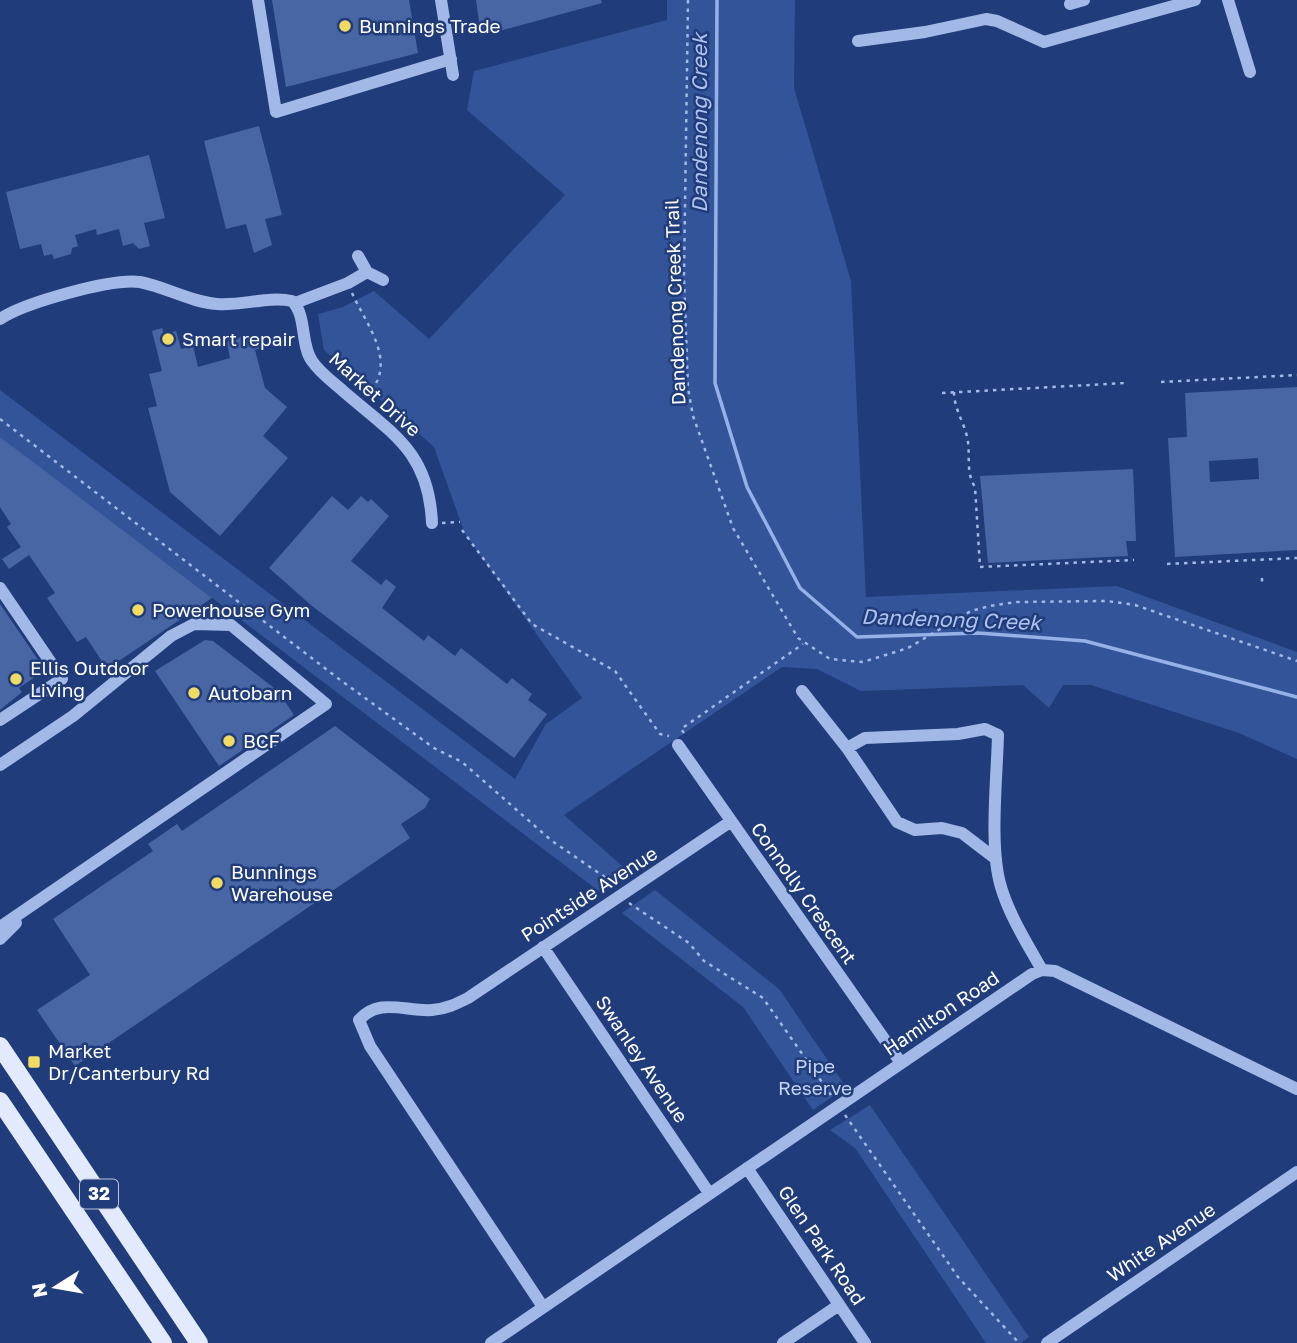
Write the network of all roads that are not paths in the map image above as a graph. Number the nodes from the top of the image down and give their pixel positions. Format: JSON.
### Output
{"nodes":[{"id":1,"x":258,"y":0,"type":"edge"},
{"id":2,"x":441,"y":0,"type":"edge"},
{"id":3,"x":1084,"y":0,"type":"edge"},
{"id":4,"x":1195,"y":0,"type":"edge"},
{"id":5,"x":1228,"y":0,"type":"edge"},
{"id":6,"x":1070,"y":4,"type":"dead end"},
{"id":7,"x":858,"y":41,"type":"dead end"},
{"id":8,"x":451,"y":59,"type":"junction"},
{"id":9,"x":1250,"y":72,"type":"dead end"},
{"id":10,"x":453,"y":75,"type":"dead end"},
{"id":11,"x":358,"y":256,"type":"dead end"},
{"id":12,"x":367,"y":272,"type":"junction"},
{"id":13,"x":383,"y":280,"type":"dead end"},
{"id":14,"x":295,"y":303,"type":"junction"},
{"id":15,"x":0,"y":319,"type":"edge"},
{"id":16,"x":432,"y":523,"type":"road end"},
{"id":17,"x":1,"y":591,"type":"edge"},
{"id":18,"x":802,"y":691,"type":"dead end"},
{"id":19,"x":0,"y":720,"type":"edge"},
{"id":20,"x":678,"y":744,"type":"road end"},
{"id":21,"x":848,"y":748,"type":"junction"},
{"id":22,"x":0,"y":765,"type":"edge"},
{"id":23,"x":730,"y":822,"type":"junction"},
{"id":24,"x":996,"y":859,"type":"junction"},
{"id":25,"x":2,"y":935,"type":"edge"},
{"id":26,"x":543,"y":947,"type":"junction"},
{"id":27,"x":1042,"y":970,"type":"junction"},
{"id":28,"x":0,"y":1046,"type":"edge"},
{"id":29,"x":901,"y":1063,"type":"junction"},
{"id":30,"x":1297,"y":1089,"type":"edge"},
{"id":31,"x":0,"y":1101,"type":"edge"},
{"id":32,"x":747,"y":1168,"type":"junction"},
{"id":33,"x":1297,"y":1172,"type":"edge"},
{"id":34,"x":709,"y":1193,"type":"junction"},
{"id":35,"x":839,"y":1305,"type":"junction"},
{"id":36,"x":543,"y":1307,"type":"junction"},
{"id":37,"x":163,"y":1343,"type":"edge"},
{"id":38,"x":199,"y":1343,"type":"edge"},
{"id":39,"x":491,"y":1343,"type":"edge"},
{"id":40,"x":783,"y":1343,"type":"edge"},
{"id":41,"x":865,"y":1343,"type":"edge"},
{"id":42,"x":1047,"y":1343,"type":"edge"}],
"edges":[{"from":1,"to":8,"type":"street"},
{"from":2,"to":8,"type":"street"},
{"from":3,"to":6,"type":"street"},
{"from":4,"to":7,"type":"street"},
{"from":5,"to":9,"type":"street"},
{"from":8,"to":10,"type":"street"},
{"from":11,"to":12,"type":"street"},
{"from":12,"to":13,"type":"street"},
{"from":12,"to":14,"type":"street"},
{"from":14,"to":15,"type":"street"},
{"from":14,"to":16,"type":"street","name":"Market Drive"},
{"from":17,"to":19,"type":"street"},
{"from":18,"to":21,"type":"street"},
{"from":20,"to":23,"type":"street","name":"Connolly Crescent"},
{"from":21,"to":24,"type":"street"},
{"from":21,"to":24,"type":"street"},
{"from":22,"to":25,"type":"street"},
{"from":23,"to":26,"type":"street","name":"Pointside Avenue"},
{"from":23,"to":29,"type":"street","name":"Connolly Crescent"},
{"from":24,"to":27,"type":"street"},
{"from":26,"to":34,"type":"street","name":"Swanley Avenue"},
{"from":26,"to":36,"type":"street","name":"Pointside Avenue"},
{"from":27,"to":29,"type":"street","name":"Hamilton Road"},
{"from":27,"to":30,"type":"street"},
{"from":28,"to":38,"type":"main road","number":"32"},
{"from":29,"to":32,"type":"street","name":"Hamilton Road"},
{"from":31,"to":37,"type":"main road","number":"32"},
{"from":32,"to":34,"type":"street","name":"Hamilton Road"},
{"from":32,"to":35,"type":"street","name":"Glen Park Road"},
{"from":33,"to":42,"type":"street","name":"White Avenue"},
{"from":34,"to":36,"type":"street","name":"Hamilton Road"},
{"from":35,"to":40,"type":"street"},
{"from":35,"to":41,"type":"street","name":"Glen Park Road"},
{"from":36,"to":39,"type":"street","name":"Hamilton Road"}]}
